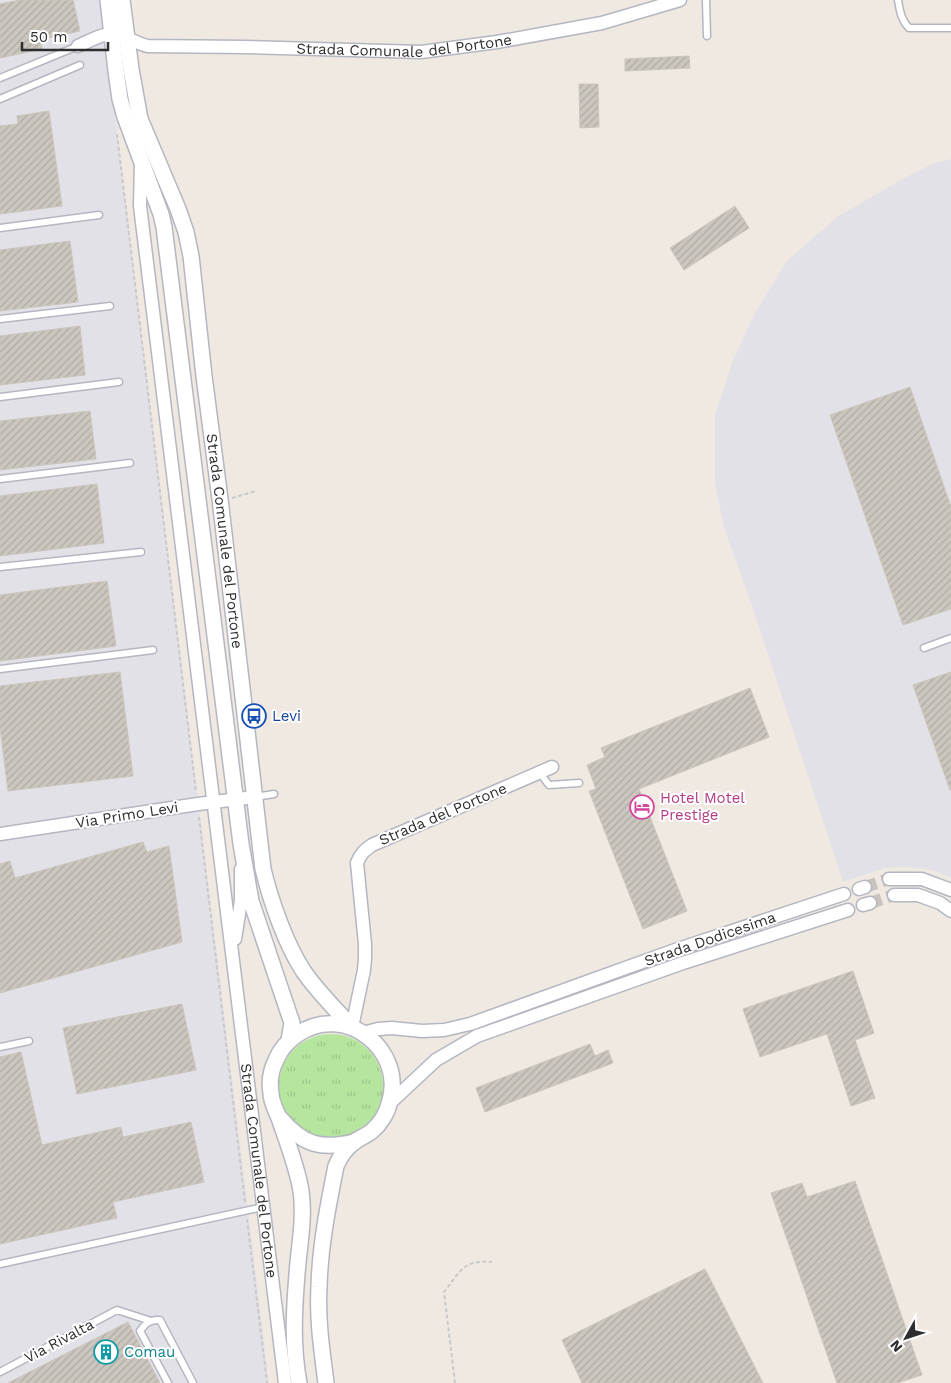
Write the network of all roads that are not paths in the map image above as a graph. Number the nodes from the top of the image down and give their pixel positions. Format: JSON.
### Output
{"nodes":[{"id":1,"x":108,"y":0,"type":"edge"},
{"id":2,"x":122,"y":0,"type":"edge"},
{"id":3,"x":680,"y":0,"type":"edge"},
{"id":4,"x":706,"y":0,"type":"edge"},
{"id":5,"x":898,"y":0,"type":"edge"},
{"id":6,"x":951,"y":28,"type":"edge"},
{"id":7,"x":119,"y":36,"type":"junction"},
{"id":8,"x":708,"y":36,"type":"dead end"},
{"id":9,"x":78,"y":46,"type":"joint"},
{"id":10,"x":80,"y":65,"type":"dead end"},
{"id":11,"x":0,"y":78,"type":"edge"},
{"id":12,"x":0,"y":99,"type":"edge"},
{"id":13,"x":141,"y":156,"type":"junction"},
{"id":14,"x":99,"y":215,"type":"dead end"},
{"id":15,"x":0,"y":228,"type":"edge"},
{"id":16,"x":110,"y":306,"type":"dead end"},
{"id":17,"x":0,"y":319,"type":"edge"},
{"id":18,"x":120,"y":382,"type":"dead end"},
{"id":19,"x":0,"y":397,"type":"edge"},
{"id":20,"x":130,"y":463,"type":"dead end"},
{"id":21,"x":0,"y":479,"type":"edge"},
{"id":22,"x":141,"y":552,"type":"dead end"},
{"id":23,"x":0,"y":566,"type":"edge"},
{"id":24,"x":951,"y":638,"type":"edge"},
{"id":25,"x":924,"y":648,"type":"dead end"},
{"id":26,"x":153,"y":650,"type":"dead end"},
{"id":27,"x":0,"y":669,"type":"edge"},
{"id":28,"x":546,"y":770,"type":"joint"},
{"id":29,"x":579,"y":783,"type":"dead end"},
{"id":30,"x":274,"y":794,"type":"dead end"},
{"id":31,"x":254,"y":797,"type":"junction"},
{"id":32,"x":235,"y":799,"type":"junction"},
{"id":33,"x":214,"y":802,"type":"junction"},
{"id":34,"x":0,"y":834,"type":"edge"},
{"id":35,"x":241,"y":844,"type":"junction"},
{"id":36,"x":890,"y":879,"type":"tunnel mouth"},
{"id":37,"x":951,"y":890,"type":"edge"},
{"id":38,"x":844,"y":894,"type":"dead end"},
{"id":39,"x":894,"y":895,"type":"tunnel mouth"},
{"id":40,"x":848,"y":910,"type":"dead end"},
{"id":41,"x":951,"y":911,"type":"edge"},
{"id":42,"x":233,"y":959,"type":"junction"},
{"id":43,"x":577,"y":986,"type":"junction"},
{"id":44,"x":581,"y":999,"type":"junction"},
{"id":45,"x":358,"y":1030,"type":"junction"},
{"id":46,"x":289,"y":1040,"type":"junction"},
{"id":47,"x":29,"y":1041,"type":"dead end"},
{"id":48,"x":0,"y":1047,"type":"edge"},
{"id":49,"x":390,"y":1103,"type":"junction"},
{"id":50,"x":278,"y":1115,"type":"junction"},
{"id":51,"x":354,"y":1142,"type":"junction"},
{"id":52,"x":263,"y":1207,"type":"junction"},
{"id":53,"x":0,"y":1264,"type":"edge"},
{"id":54,"x":151,"y":1322,"type":"junction"},
{"id":55,"x":0,"y":1372,"type":"edge"},
{"id":56,"x":168,"y":1383,"type":"edge"},
{"id":57,"x":194,"y":1383,"type":"edge"},
{"id":58,"x":285,"y":1383,"type":"edge"},
{"id":59,"x":298,"y":1383,"type":"edge"},
{"id":60,"x":326,"y":1383,"type":"edge"}],
"edges":[{"from":1,"to":7,"type":"street","name":"Strada Comunale del Portone"},
{"from":2,"to":7,"type":"street","name":"Strada Comunale del Portone"},
{"from":3,"to":7,"type":"street","name":"Strada Comunale del Portone"},
{"from":4,"to":8,"type":"lane"},
{"from":5,"to":6,"type":"lane"},
{"from":7,"to":9,"type":"street"},
{"from":7,"to":13,"type":"street","name":"Strada Comunale del Portone"},
{"from":7,"to":31,"type":"street","name":"Strada Comunale del Portone"},
{"from":9,"to":11,"type":"lane"},
{"from":10,"to":12,"type":"lane"},
{"from":13,"to":32,"type":"street","name":"Strada Comunale del Portone"},
{"from":13,"to":33,"type":"street","name":"Strada Comunale del Portone"},
{"from":14,"to":15,"type":"lane"},
{"from":16,"to":17,"type":"lane"},
{"from":18,"to":19,"type":"lane"},
{"from":20,"to":21,"type":"lane"},
{"from":22,"to":23,"type":"lane"},
{"from":24,"to":25,"type":"lane"},
{"from":26,"to":27,"type":"lane"},
{"from":28,"to":29,"type":"lane"},
{"from":28,"to":45,"type":"street","name":"Strada del Portone"},
{"from":30,"to":31,"type":"lane"},
{"from":31,"to":32,"type":"street","name":"Via Primo Levi"},
{"from":31,"to":45,"type":"street","name":"Strada Comunale del Portone"},
{"from":32,"to":33,"type":"street","name":"Via Primo Levi"},
{"from":32,"to":35,"type":"street","name":"Strada Comunale del Portone"},
{"from":33,"to":34,"type":"street","name":"Via Primo Levi"},
{"from":33,"to":42,"type":"street","name":"Strada Comunale del Portone"},
{"from":35,"to":42,"type":"street","name":"Strada Comunale del Portone"},
{"from":35,"to":46,"type":"street","name":"Strada Comunale del Portone"},
{"from":36,"to":37,"type":"street"},
{"from":38,"to":43,"type":"street","name":"Strada Dodicesima"},
{"from":39,"to":41,"type":"street"},
{"from":40,"to":44,"type":"street","name":"Strada Dodicesima"},
{"from":42,"to":52,"type":"street","name":"Strada Comunale del Portone"},
{"from":43,"to":44,"type":"street"},
{"from":43,"to":45,"type":"street","name":"Strada Dodicesima"},
{"from":44,"to":49,"type":"street","name":"Strada Dodicesima"},
{"from":45,"to":46,"type":"street","name":"Strada Comunale del Portone"},
{"from":45,"to":49,"type":"street","name":"Strada Comunale del Portone"},
{"from":46,"to":50,"type":"street","name":"Strada Comunale del Portone"},
{"from":47,"to":48,"type":"lane"},
{"from":49,"to":51,"type":"street","name":"Strada Comunale del Portone"},
{"from":50,"to":51,"type":"street","name":"Strada Comunale del Portone"},
{"from":50,"to":59,"type":"street","name":"Strada Comunale del Portone"},
{"from":51,"to":60,"type":"street","name":"Strada Comunale del Portone"},
{"from":52,"to":53,"type":"lane"},
{"from":52,"to":58,"type":"street","name":"Strada Comunale del Portone"},
{"from":54,"to":55,"type":"lane","name":"Via Rivalta"},
{"from":54,"to":56,"type":"lane"},
{"from":54,"to":57,"type":"lane"}]}
